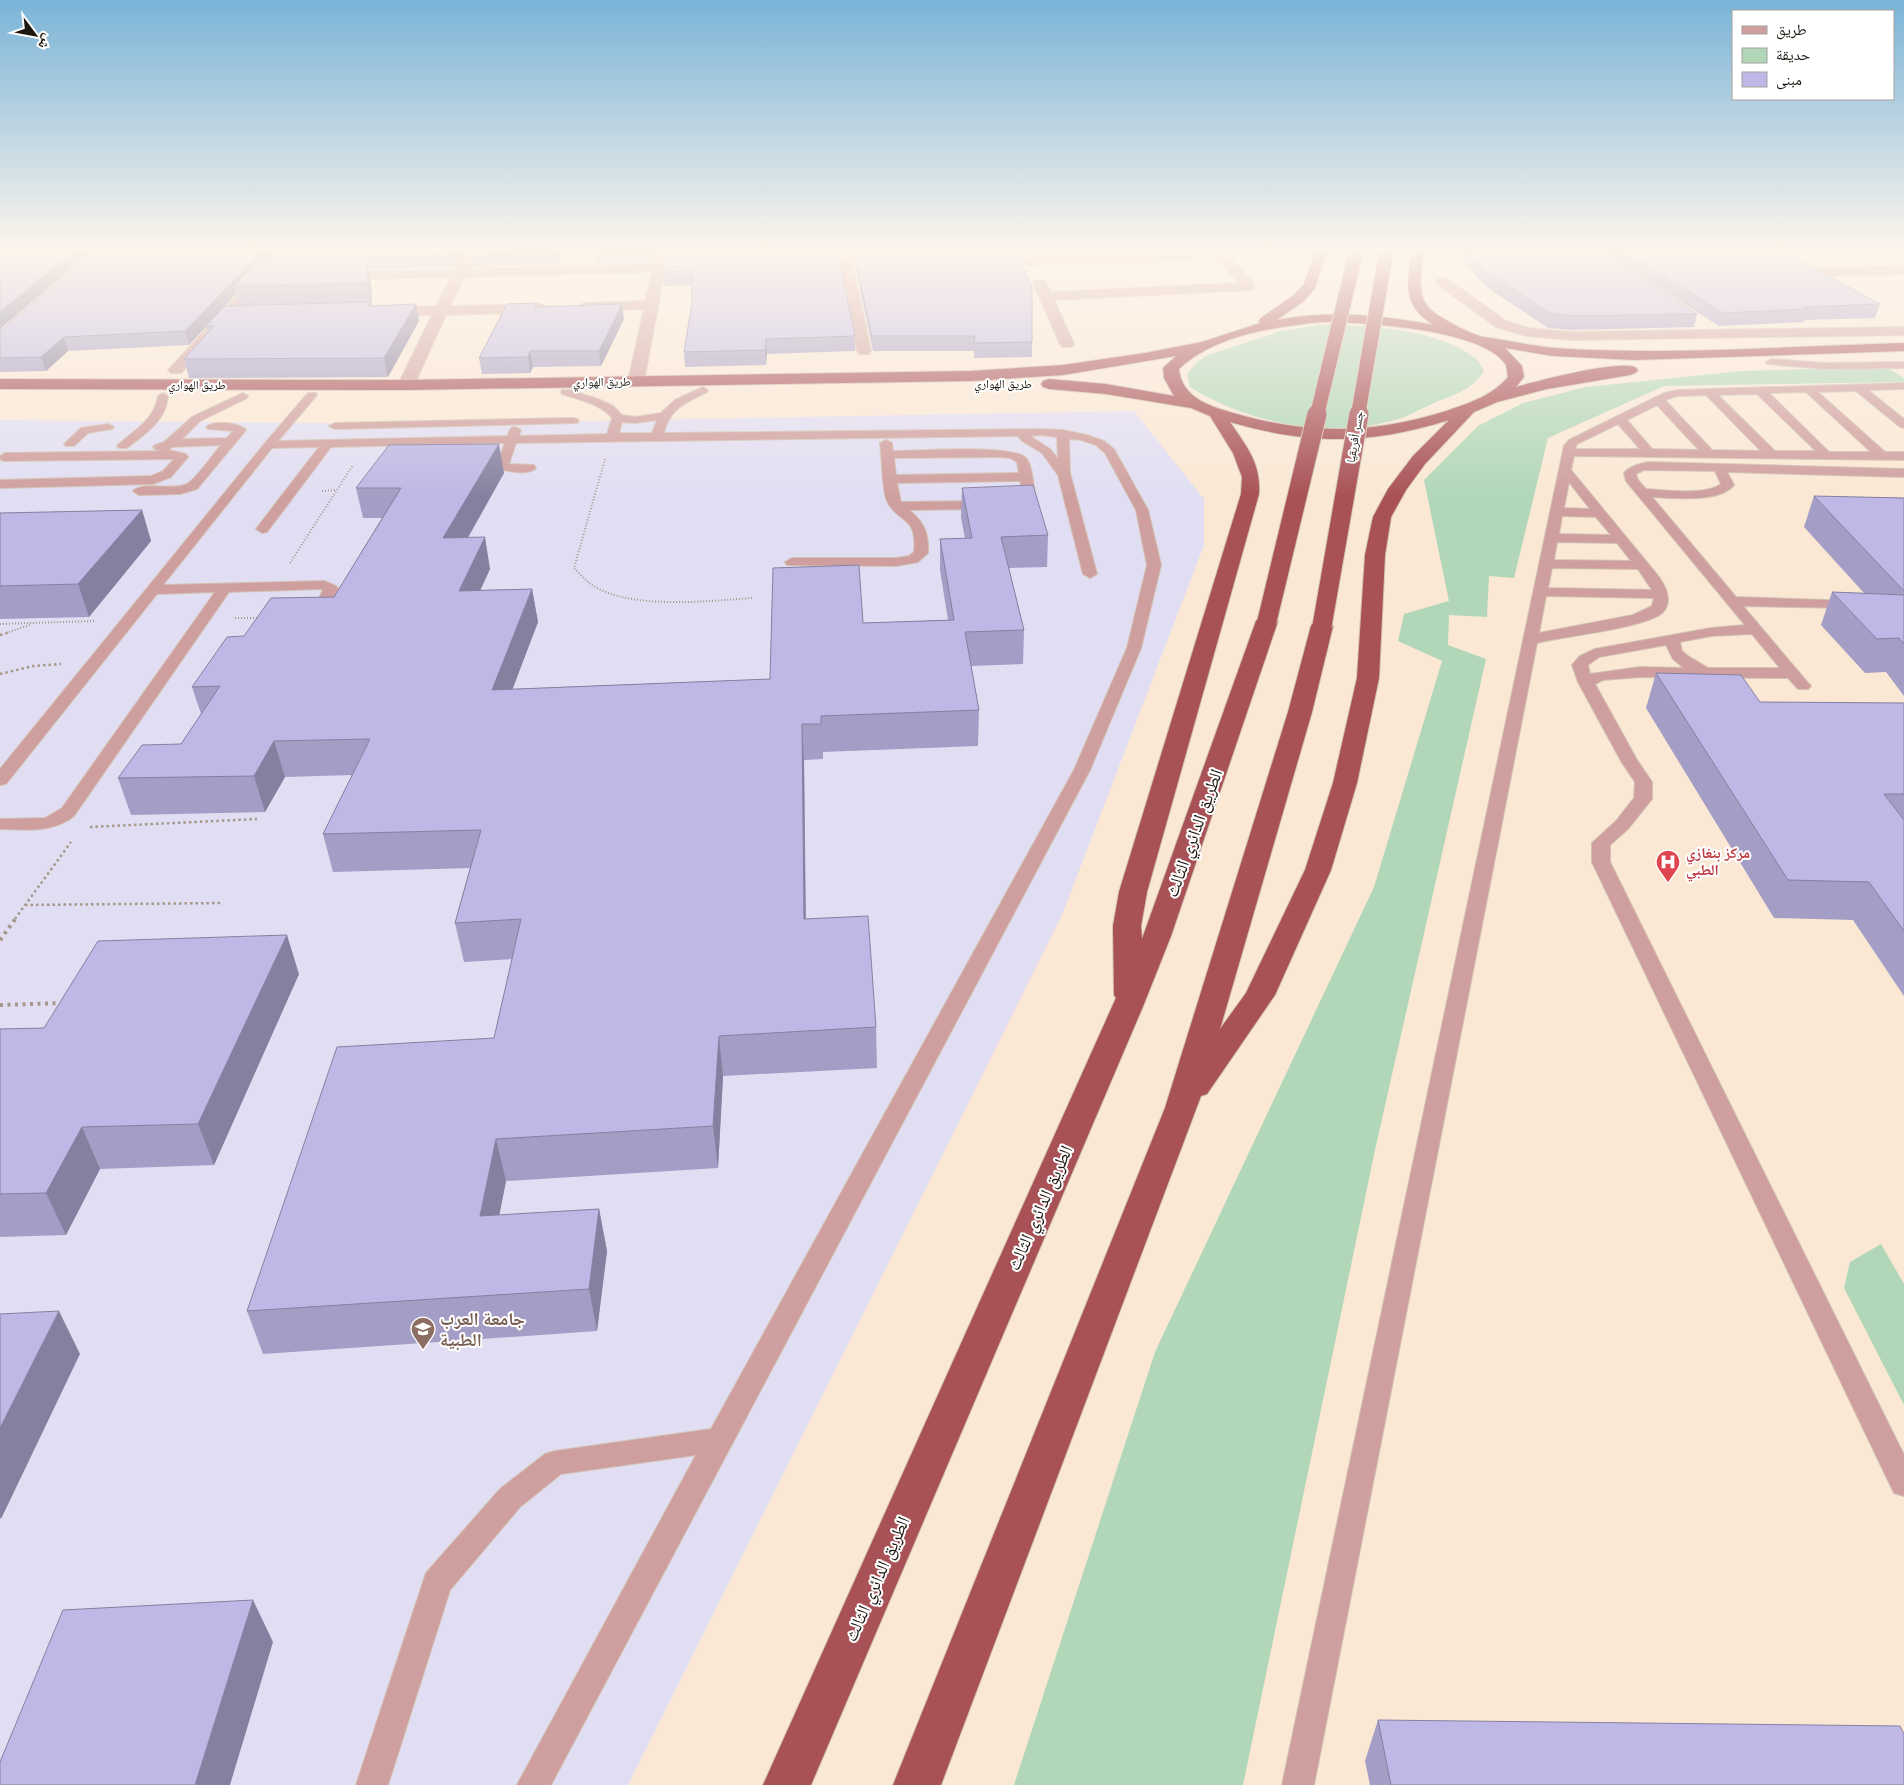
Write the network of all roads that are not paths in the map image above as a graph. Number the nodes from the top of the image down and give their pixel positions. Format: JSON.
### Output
{"nodes":[{"id":1,"x":213,"y":331,"type":"edge"},
{"id":2,"x":431,"y":331,"type":"edge"},
{"id":3,"x":646,"y":331,"type":"edge"},
{"id":4,"x":860,"y":331,"type":"edge"},
{"id":5,"x":1062,"y":331,"type":"edge"},
{"id":6,"x":1245,"y":331,"type":"edge"},
{"id":7,"x":1337,"y":331,"type":"edge"},
{"id":8,"x":1373,"y":331,"type":"edge"},
{"id":9,"x":1442,"y":331,"type":"edge"},
{"id":10,"x":1459,"y":331,"type":"edge"},
{"id":11,"x":1524,"y":331,"type":"edge"},
{"id":12,"x":1714,"y":331,"type":"edge"},
{"id":13,"x":1885,"y":331,"type":"edge"},
{"id":14,"x":1718,"y":334,"type":"junction"},
{"id":15,"x":1469,"y":337,"type":"junction"},
{"id":16,"x":1067,"y":344,"type":"dead end"},
{"id":17,"x":1202,"y":346,"type":"junction"},
{"id":18,"x":1904,"y":347,"type":"edge"},
{"id":19,"x":864,"y":350,"type":"dead end"},
{"id":20,"x":1904,"y":358,"type":"edge"},
{"id":21,"x":1771,"y":362,"type":"junction"},
{"id":22,"x":1904,"y":365,"type":"edge"},
{"id":23,"x":176,"y":370,"type":"dead end"},
{"id":24,"x":636,"y":381,"type":"junction"},
{"id":25,"x":0,"y":384,"type":"edge"},
{"id":26,"x":406,"y":385,"type":"junction"},
{"id":27,"x":1904,"y":386,"type":"edge"},
{"id":28,"x":1859,"y":388,"type":"junction"},
{"id":29,"x":1809,"y":389,"type":"junction"},
{"id":30,"x":703,"y":390,"type":"junction"},
{"id":31,"x":1758,"y":390,"type":"junction"},
{"id":32,"x":1708,"y":391,"type":"junction"},
{"id":33,"x":566,"y":392,"type":"junction"},
{"id":34,"x":312,"y":395,"type":"junction"},
{"id":35,"x":0,"y":396,"type":"edge"},
{"id":36,"x":163,"y":396,"type":"junction"},
{"id":37,"x":243,"y":396,"type":"junction"},
{"id":38,"x":1497,"y":397,"type":"junction"},
{"id":39,"x":1659,"y":400,"type":"junction"},
{"id":40,"x":1195,"y":404,"type":"junction"},
{"id":41,"x":1470,"y":408,"type":"junction"},
{"id":42,"x":1216,"y":413,"type":"junction"},
{"id":43,"x":663,"y":416,"type":"junction"},
{"id":44,"x":618,"y":418,"type":"junction"},
{"id":45,"x":1620,"y":419,"type":"junction"},
{"id":46,"x":573,"y":421,"type":"dead end"},
{"id":47,"x":1904,"y":424,"type":"edge"},
{"id":48,"x":186,"y":426,"type":"junction"},
{"id":49,"x":212,"y":426,"type":"dead end"},
{"id":50,"x":108,"y":427,"type":"dead end"},
{"id":51,"x":146,"y":427,"type":"junction"},
{"id":52,"x":515,"y":431,"type":"junction"},
{"id":53,"x":1021,"y":432,"type":"junction"},
{"id":54,"x":1064,"y":433,"type":"junction"},
{"id":55,"x":885,"y":434,"type":"junction"},
{"id":56,"x":332,"y":435,"type":"junction"},
{"id":57,"x":612,"y":437,"type":"junction"},
{"id":58,"x":657,"y":437,"type":"junction"},
{"id":59,"x":232,"y":441,"type":"junction"},
{"id":60,"x":89,"y":443,"type":"dead end"},
{"id":61,"x":62,"y":444,"type":"junction"},
{"id":62,"x":269,"y":444,"type":"junction"},
{"id":63,"x":0,"y":445,"type":"edge"},
{"id":64,"x":18,"y":445,"type":"junction"},
{"id":65,"x":168,"y":445,"type":"junction"},
{"id":66,"x":120,"y":448,"type":"junction"},
{"id":67,"x":1649,"y":453,"type":"junction"},
{"id":68,"x":159,"y":454,"type":"junction"},
{"id":69,"x":1709,"y":454,"type":"junction"},
{"id":70,"x":888,"y":455,"type":"junction"},
{"id":71,"x":1772,"y":455,"type":"junction"},
{"id":72,"x":1826,"y":455,"type":"junction"},
{"id":73,"x":66,"y":456,"type":"junction"},
{"id":74,"x":1882,"y":456,"type":"junction"},
{"id":75,"x":1904,"y":456,"type":"edge"},
{"id":76,"x":3,"y":460,"type":"edge"},
{"id":77,"x":1567,"y":461,"type":"junction"},
{"id":78,"x":530,"y":468,"type":"dead end"},
{"id":79,"x":1719,"y":468,"type":"junction"},
{"id":80,"x":1064,"y":473,"type":"junction"},
{"id":81,"x":1903,"y":474,"type":"edge"},
{"id":82,"x":1026,"y":478,"type":"junction"},
{"id":83,"x":891,"y":479,"type":"junction"},
{"id":84,"x":99,"y":482,"type":"junction"},
{"id":85,"x":39,"y":483,"type":"junction"},
{"id":86,"x":0,"y":484,"type":"edge"},
{"id":87,"x":1642,"y":493,"type":"junction"},
{"id":88,"x":0,"y":494,"type":"edge"},
{"id":89,"x":897,"y":506,"type":"junction"},
{"id":90,"x":1556,"y":512,"type":"junction"},
{"id":91,"x":1600,"y":513,"type":"junction"},
{"id":92,"x":262,"y":529,"type":"dead end"},
{"id":93,"x":1552,"y":538,"type":"junction"},
{"id":94,"x":1621,"y":539,"type":"junction"},
{"id":95,"x":792,"y":562,"type":"dead end"},
{"id":96,"x":1546,"y":564,"type":"junction"},
{"id":97,"x":1642,"y":565,"type":"junction"},
{"id":98,"x":1090,"y":574,"type":"dead end"},
{"id":99,"x":225,"y":588,"type":"junction"},
{"id":100,"x":152,"y":590,"type":"junction"},
{"id":101,"x":1541,"y":592,"type":"junction"},
{"id":102,"x":1661,"y":594,"type":"junction"},
{"id":103,"x":1732,"y":601,"type":"junction"},
{"id":104,"x":323,"y":604,"type":"edge"},
{"id":105,"x":1857,"y":604,"type":"edge"},
{"id":106,"x":1755,"y":629,"type":"junction"},
{"id":107,"x":1672,"y":639,"type":"junction"},
{"id":108,"x":1531,"y":640,"type":"junction"},
{"id":109,"x":1705,"y":672,"type":"junction"},
{"id":110,"x":1792,"y":673,"type":"junction"},
{"id":111,"x":1586,"y":682,"type":"junction"},
{"id":112,"x":1803,"y":686,"type":"dead end"},
{"id":113,"x":0,"y":780,"type":"edge"},
{"id":114,"x":0,"y":824,"type":"edge"},
{"id":115,"x":1129,"y":1004,"type":"junction"},
{"id":116,"x":1181,"y":1108,"type":"junction"},
{"id":117,"x":720,"y":1440,"type":"junction"},
{"id":118,"x":1904,"y":1484,"type":"edge"},
{"id":119,"x":372,"y":1785,"type":"edge"},
{"id":120,"x":533,"y":1785,"type":"edge"},
{"id":121,"x":787,"y":1785,"type":"edge"},
{"id":122,"x":916,"y":1785,"type":"edge"},
{"id":123,"x":1298,"y":1785,"type":"edge"}],
"edges":[{"from":1,"to":23,"type":"street"},
{"from":2,"to":26,"type":"street"},
{"from":3,"to":24,"type":"street"},
{"from":4,"to":19,"type":"street"},
{"from":5,"to":16,"type":"street"},
{"from":6,"to":17,"type":"highway"},
{"from":7,"to":115,"type":"highway","name":"الطريق الدائري الثالث","bridge":true},
{"from":8,"to":116,"type":"highway","name":"جسر أفريقيا","bridge":true},
{"from":9,"to":15,"type":"highway"},
{"from":10,"to":15,"type":"highway"},
{"from":11,"to":14,"type":"street"},
{"from":12,"to":14,"type":"street"},
{"from":13,"to":14,"type":"street"},
{"from":15,"to":18,"type":"highway"},
{"from":15,"to":38,"type":"highway"},
{"from":17,"to":24,"type":"highway","name":"طريق الهواري"},
{"from":17,"to":40,"type":"highway"},
{"from":20,"to":21,"type":"highway"},
{"from":21,"to":22,"type":"lane"},
{"from":21,"to":38,"type":"highway"},
{"from":24,"to":26,"type":"highway","name":"طريق الهواري"},
{"from":25,"to":26,"type":"highway","name":"طريق الهواري"},
{"from":27,"to":28,"type":"lane"},
{"from":28,"to":29,"type":"lane"},
{"from":28,"to":47,"type":"lane"},
{"from":29,"to":31,"type":"lane"},
{"from":29,"to":74,"type":"lane"},
{"from":30,"to":33,"type":"highway","name":"طريق الهواري"},
{"from":30,"to":40,"type":"highway","name":"طريق الهواري"},
{"from":30,"to":43,"type":"lane"},
{"from":31,"to":32,"type":"lane"},
{"from":31,"to":72,"type":"lane"},
{"from":32,"to":39,"type":"lane"},
{"from":32,"to":71,"type":"lane"},
{"from":33,"to":34,"type":"highway","name":"طريق الهواري"},
{"from":33,"to":44,"type":"lane"},
{"from":34,"to":37,"type":"highway","name":"طريق الهواري"},
{"from":34,"to":62,"type":"lane"},
{"from":35,"to":36,"type":"highway","name":"طريق الهواري"},
{"from":36,"to":37,"type":"highway","name":"طريق الهواري"},
{"from":36,"to":51,"type":"lane"},
{"from":37,"to":48,"type":"lane"},
{"from":38,"to":41,"type":"highway"},
{"from":39,"to":45,"type":"lane"},
{"from":39,"to":69,"type":"lane"},
{"from":40,"to":42,"type":"highway"},
{"from":41,"to":42,"type":"highway"},
{"from":41,"to":116,"type":"highway"},
{"from":42,"to":115,"type":"highway"},
{"from":43,"to":44,"type":"lane"},
{"from":43,"to":58,"type":"lane"},
{"from":44,"to":57,"type":"lane"},
{"from":45,"to":67,"type":"lane"},
{"from":45,"to":77,"type":"lane"},
{"from":46,"to":52,"type":"lane"},
{"from":48,"to":51,"type":"lane"},
{"from":48,"to":65,"type":"lane"},
{"from":49,"to":59,"type":"lane"},
{"from":50,"to":61,"type":"lane"},
{"from":51,"to":66,"type":"lane"},
{"from":52,"to":56,"type":"lane"},
{"from":52,"to":57,"type":"lane"},
{"from":52,"to":78,"type":"lane"},
{"from":53,"to":54,"type":"lane"},
{"from":53,"to":55,"type":"lane"},
{"from":53,"to":80,"type":"lane"},
{"from":54,"to":80,"type":"lane"},
{"from":54,"to":117,"type":"lane"},
{"from":55,"to":58,"type":"lane"},
{"from":55,"to":70,"type":"lane"},
{"from":56,"to":62,"type":"lane"},
{"from":56,"to":92,"type":"lane"},
{"from":57,"to":58,"type":"lane"},
{"from":59,"to":65,"type":"lane"},
{"from":59,"to":88,"type":"lane"},
{"from":60,"to":61,"type":"lane"},
{"from":61,"to":64,"type":"lane"},
{"from":62,"to":100,"type":"lane"},
{"from":63,"to":64,"type":"lane"},
{"from":64,"to":76,"type":"lane"},
{"from":65,"to":66,"type":"lane"},
{"from":65,"to":68,"type":"lane"},
{"from":66,"to":68,"type":"lane"},
{"from":66,"to":73,"type":"lane"},
{"from":66,"to":84,"type":"lane"},
{"from":67,"to":69,"type":"lane"},
{"from":67,"to":77,"type":"lane"},
{"from":68,"to":84,"type":"lane"},
{"from":69,"to":71,"type":"lane"},
{"from":70,"to":82,"type":"lane"},
{"from":70,"to":83,"type":"lane"},
{"from":71,"to":72,"type":"lane"},
{"from":72,"to":74,"type":"lane"},
{"from":73,"to":76,"type":"lane"},
{"from":73,"to":85,"type":"lane"},
{"from":74,"to":75,"type":"lane"},
{"from":77,"to":90,"type":"lane"},
{"from":77,"to":91,"type":"lane"},
{"from":79,"to":81,"type":"lane"},
{"from":79,"to":87,"type":"lane"},
{"from":79,"to":87,"type":"lane"},
{"from":80,"to":98,"type":"lane"},
{"from":82,"to":83,"type":"lane"},
{"from":82,"to":89,"type":"lane"},
{"from":83,"to":89,"type":"lane"},
{"from":84,"to":85,"type":"lane"},
{"from":85,"to":86,"type":"lane"},
{"from":87,"to":103,"type":"lane"},
{"from":89,"to":95,"type":"lane"},
{"from":90,"to":91,"type":"lane"},
{"from":90,"to":93,"type":"lane"},
{"from":91,"to":94,"type":"lane"},
{"from":93,"to":94,"type":"lane"},
{"from":93,"to":96,"type":"lane"},
{"from":94,"to":97,"type":"lane"},
{"from":96,"to":97,"type":"lane"},
{"from":96,"to":101,"type":"lane"},
{"from":97,"to":102,"type":"lane"},
{"from":99,"to":100,"type":"lane"},
{"from":99,"to":104,"type":"lane"},
{"from":99,"to":114,"type":"lane"},
{"from":100,"to":113,"type":"lane"},
{"from":101,"to":102,"type":"lane"},
{"from":101,"to":108,"type":"lane"},
{"from":102,"to":108,"type":"lane"},
{"from":103,"to":105,"type":"lane"},
{"from":103,"to":106,"type":"lane"},
{"from":106,"to":107,"type":"lane"},
{"from":106,"to":110,"type":"lane"},
{"from":107,"to":109,"type":"lane"},
{"from":107,"to":111,"type":"lane"},
{"from":108,"to":123,"type":"lane"},
{"from":109,"to":110,"type":"lane"},
{"from":109,"to":111,"type":"lane"},
{"from":110,"to":112,"type":"lane"},
{"from":111,"to":118,"type":"lane"},
{"from":115,"to":121,"type":"highway","name":"الطريق الدائري الثالث"},
{"from":116,"to":122,"type":"highway"},
{"from":117,"to":119,"type":"lane"},
{"from":117,"to":120,"type":"lane"}]}
